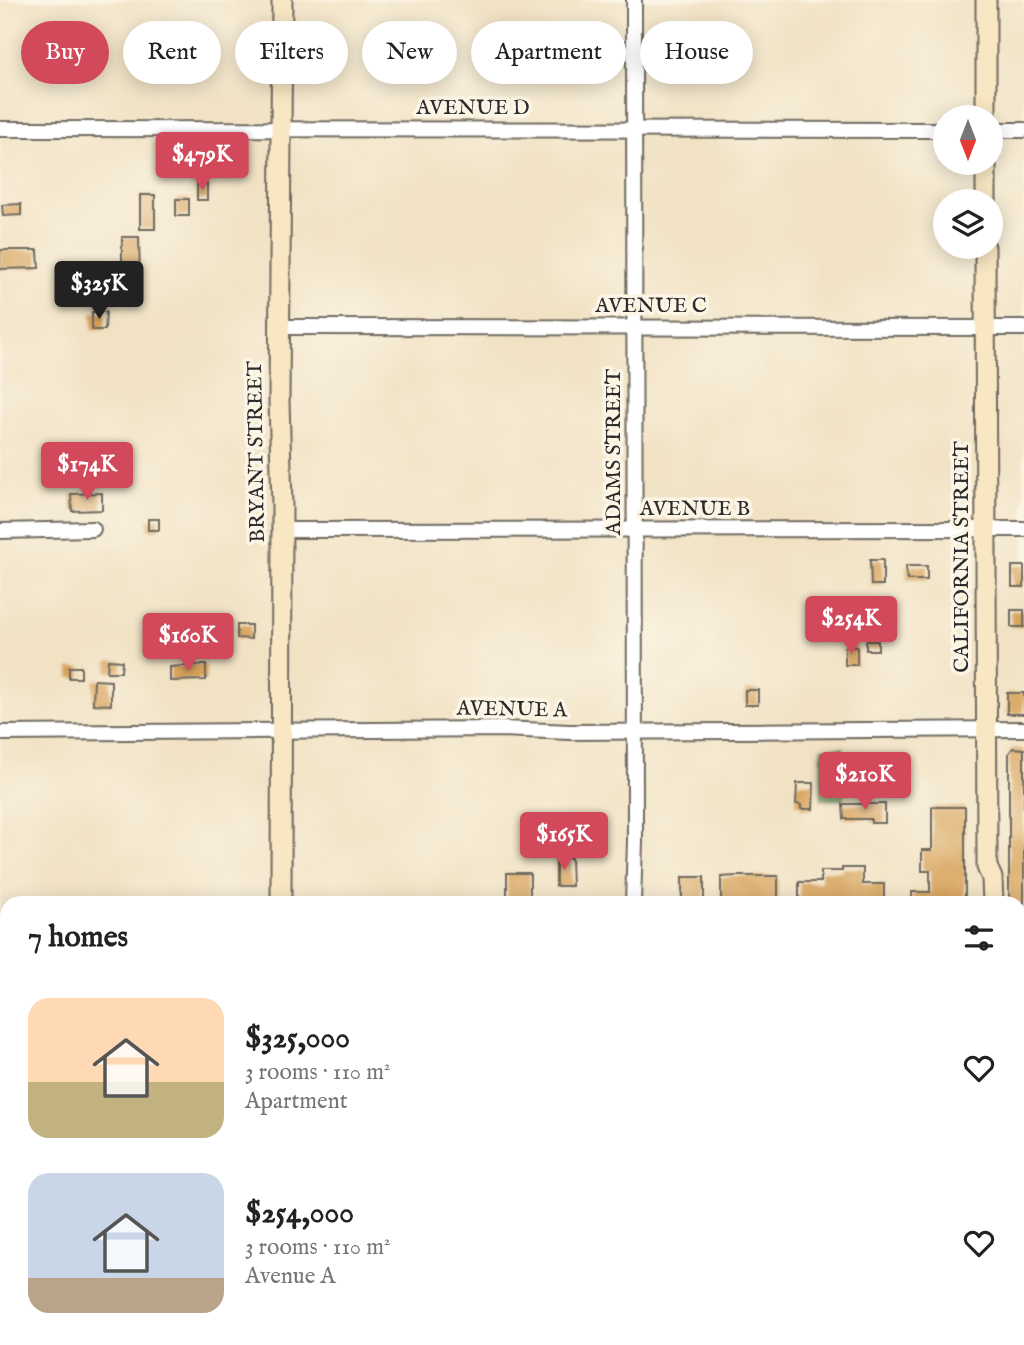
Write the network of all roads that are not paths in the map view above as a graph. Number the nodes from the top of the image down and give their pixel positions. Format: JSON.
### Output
{"nodes":[{"id":1,"x":282,"y":0,"type":"edge"},
{"id":2,"x":634,"y":0,"type":"edge"},
{"id":3,"x":986,"y":0,"type":"edge"},
{"id":4,"x":986,"y":105,"type":"edge"},
{"id":5,"x":0,"y":128,"type":"edge"},
{"id":6,"x":282,"y":128,"type":"junction"},
{"id":7,"x":635,"y":129,"type":"junction"},
{"id":8,"x":933,"y":130,"type":"edge"},
{"id":9,"x":1003,"y":130,"type":"edge"},
{"id":10,"x":1024,"y":130,"type":"edge"},
{"id":11,"x":985,"y":259,"type":"edge"},
{"id":12,"x":279,"y":327,"type":"junction"},
{"id":13,"x":634,"y":327,"type":"junction"},
{"id":14,"x":985,"y":327,"type":"junction"},
{"id":15,"x":1024,"y":328,"type":"edge"},
{"id":16,"x":93,"y":529,"type":"dead end"},
{"id":17,"x":1024,"y":529,"type":"edge"},
{"id":18,"x":281,"y":530,"type":"junction"},
{"id":19,"x":635,"y":530,"type":"junction"},
{"id":20,"x":986,"y":530,"type":"junction"},
{"id":21,"x":0,"y":531,"type":"edge"},
{"id":22,"x":985,"y":729,"type":"junction"},
{"id":23,"x":1024,"y":729,"type":"edge"},
{"id":24,"x":281,"y":730,"type":"junction"},
{"id":25,"x":634,"y":731,"type":"junction"},
{"id":26,"x":0,"y":733,"type":"edge"},
{"id":27,"x":987,"y":867,"type":"junction"},
{"id":28,"x":281,"y":896,"type":"edge"},
{"id":29,"x":633,"y":896,"type":"edge"},
{"id":30,"x":981,"y":896,"type":"edge"},
{"id":31,"x":993,"y":896,"type":"edge"}],
"edges":[{"from":1,"to":6,"type":"street","name":"BRYANT STREET"},
{"from":2,"to":7,"type":"street","name":"ADAMS STREET"},
{"from":3,"to":4,"type":"street"},
{"from":5,"to":6,"type":"street","name":"AVENUE D"},
{"from":6,"to":7,"type":"street","name":"AVENUE D"},
{"from":6,"to":12,"type":"street","name":"BRYANT STREET"},
{"from":7,"to":8,"type":"street","name":"AVENUE D"},
{"from":7,"to":13,"type":"street","name":"ADAMS STREET"},
{"from":9,"to":10,"type":"street"},
{"from":11,"to":14,"type":"street","name":"CALIFORNIA STREET"},
{"from":12,"to":13,"type":"street","name":"AVENUE C"},
{"from":12,"to":18,"type":"street","name":"BRYANT STREET"},
{"from":13,"to":14,"type":"street","name":"AVENUE C"},
{"from":13,"to":19,"type":"street","name":"ADAMS STREET"},
{"from":14,"to":15,"type":"street","name":"AVENUE C"},
{"from":14,"to":20,"type":"street","name":"CALIFORNIA STREET"},
{"from":16,"to":21,"type":"street"},
{"from":17,"to":20,"type":"street","name":"AVENUE B"},
{"from":18,"to":19,"type":"street","name":"AVENUE B"},
{"from":18,"to":24,"type":"street","name":"BRYANT STREET"},
{"from":19,"to":20,"type":"street","name":"AVENUE B"},
{"from":19,"to":25,"type":"street","name":"ADAMS STREET"},
{"from":20,"to":22,"type":"street","name":"CALIFORNIA STREET"},
{"from":22,"to":23,"type":"street","name":"AVENUE A"},
{"from":22,"to":25,"type":"street","name":"AVENUE A"},
{"from":22,"to":27,"type":"street","name":"CALIFORNIA STREET"},
{"from":24,"to":25,"type":"street","name":"AVENUE A"},
{"from":24,"to":26,"type":"street","name":"AVENUE A"},
{"from":24,"to":28,"type":"street","name":"BRYANT STREET"},
{"from":25,"to":29,"type":"street","name":"ADAMS STREET"},
{"from":27,"to":30,"type":"street","name":"CALIFORNIA STREET"},
{"from":27,"to":31,"type":"street","name":"CALIFORNIA STREET"}]}
